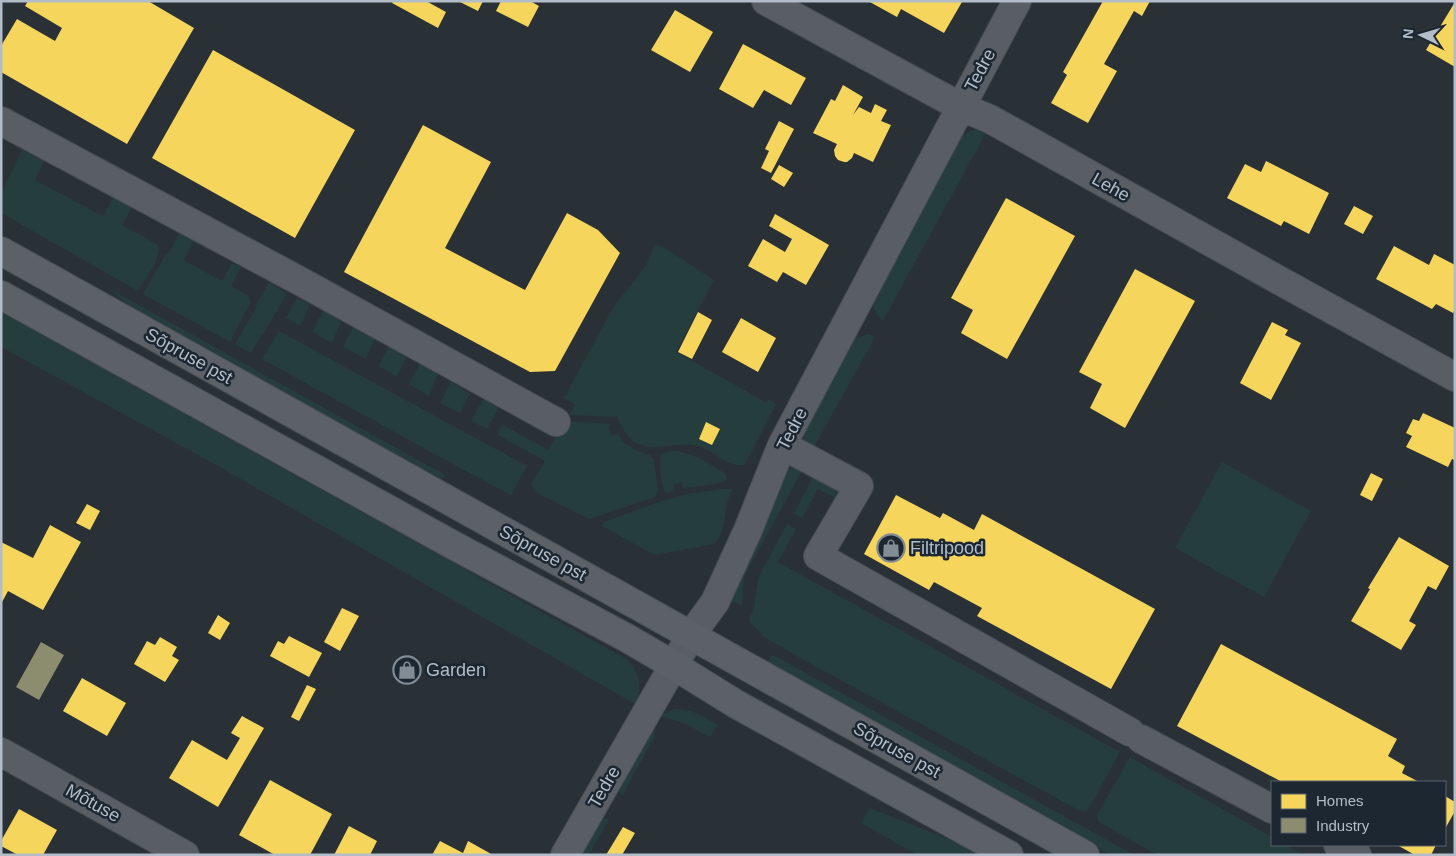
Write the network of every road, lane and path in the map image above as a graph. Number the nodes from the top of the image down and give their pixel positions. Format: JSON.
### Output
{"nodes":[{"id":1,"x":766,"y":1,"type":"edge"},
{"id":2,"x":1018,"y":1,"type":"edge"},
{"id":3,"x":961,"y":107,"type":"junction"},
{"id":4,"x":1,"y":121,"type":"edge"},
{"id":5,"x":1,"y":251,"type":"edge"},
{"id":6,"x":1,"y":295,"type":"edge"},
{"id":7,"x":1455,"y":377,"type":"edge"},
{"id":8,"x":556,"y":422,"type":"dead end"},
{"id":9,"x":782,"y":445,"type":"junction"},
{"id":10,"x":690,"y":635,"type":"junction"},
{"id":11,"x":674,"y":665,"type":"junction"},
{"id":12,"x":1,"y":752,"type":"edge"},
{"id":13,"x":1271,"y":808,"type":"edge"},
{"id":14,"x":1340,"y":846,"type":"edge"},
{"id":15,"x":185,"y":855,"type":"edge"},
{"id":16,"x":565,"y":855,"type":"edge"},
{"id":17,"x":1009,"y":855,"type":"edge"},
{"id":18,"x":1085,"y":855,"type":"edge"},
{"id":19,"x":1357,"y":855,"type":"edge"}],
"edges":[{"from":1,"to":3,"type":"street","name":"Lehe"},
{"from":2,"to":3,"type":"street","name":"Tedre"},
{"from":3,"to":7,"type":"street","name":"Lehe"},
{"from":3,"to":9,"type":"street","name":"Tedre"},
{"from":4,"to":8,"type":"street"},
{"from":5,"to":10,"type":"main road","name":"Sõpruse pst"},
{"from":6,"to":11,"type":"main road","name":"Sõpruse pst"},
{"from":9,"to":10,"type":"street","name":"Tedre"},
{"from":9,"to":13,"type":"street"},
{"from":10,"to":11,"type":"street","name":"Tedre"},
{"from":10,"to":18,"type":"main road","name":"Sõpruse pst"},
{"from":11,"to":16,"type":"street","name":"Tedre"},
{"from":11,"to":17,"type":"main road","name":"Sõpruse pst"},
{"from":12,"to":15,"type":"street","name":"Mõtuse"},
{"from":14,"to":19,"type":"street"}]}
